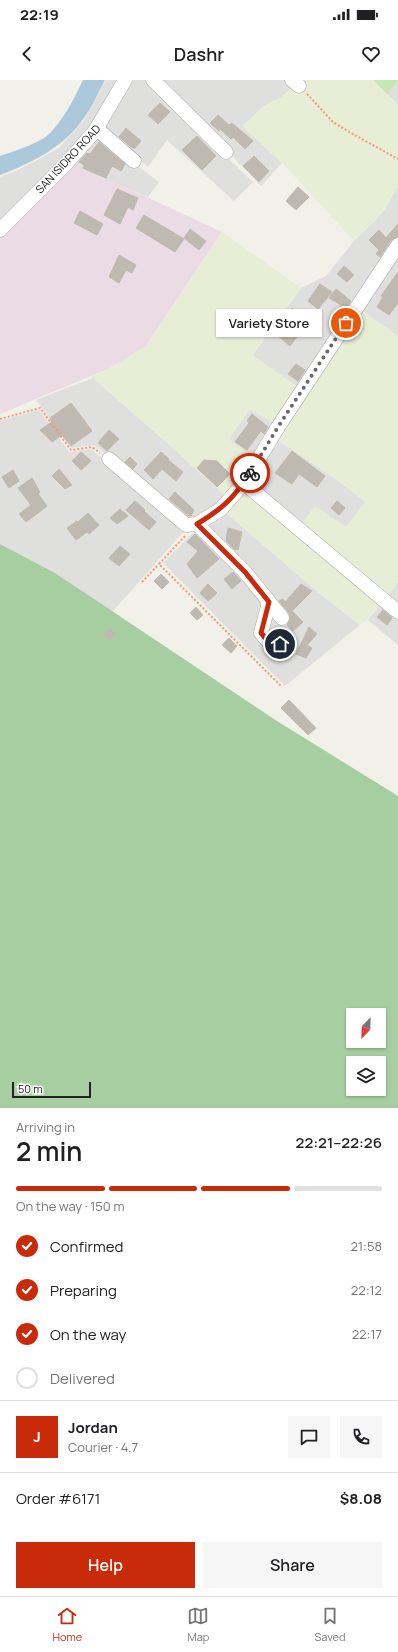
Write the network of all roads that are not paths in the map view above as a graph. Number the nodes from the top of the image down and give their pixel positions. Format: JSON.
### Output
{"nodes":[{"id":1,"x":125,"y":80,"type":"edge"},
{"id":2,"x":153,"y":80,"type":"edge"},
{"id":3,"x":97,"y":129,"type":"junction"},
{"id":4,"x":226,"y":152,"type":"dead end"},
{"id":5,"x":134,"y":161,"type":"dead end"},
{"id":6,"x":0,"y":230,"type":"edge"},
{"id":7,"x":398,"y":245,"type":"edge"},
{"id":8,"x":109,"y":459,"type":"road end"},
{"id":9,"x":244,"y":483,"type":"junction"},
{"id":10,"x":197,"y":524,"type":"junction"},
{"id":11,"x":269,"y":602,"type":"junction"},
{"id":12,"x":398,"y":612,"type":"edge"},
{"id":13,"x":282,"y":618,"type":"dead end"},
{"id":14,"x":280,"y":644,"type":"dead end"}],
"edges":[{"from":1,"to":3,"type":"street","name":"SAN ISIDRO ROAD"},
{"from":2,"to":4,"type":"street"},
{"from":3,"to":5,"type":"street"},
{"from":3,"to":6,"type":"street","name":"SAN ISIDRO ROAD"},
{"from":7,"to":9,"type":"street"},
{"from":8,"to":10,"type":"street"},
{"from":9,"to":10,"type":"street"},
{"from":9,"to":12,"type":"street"},
{"from":10,"to":11,"type":"street"},
{"from":11,"to":13,"type":"street"},
{"from":11,"to":14,"type":"street"}]}
